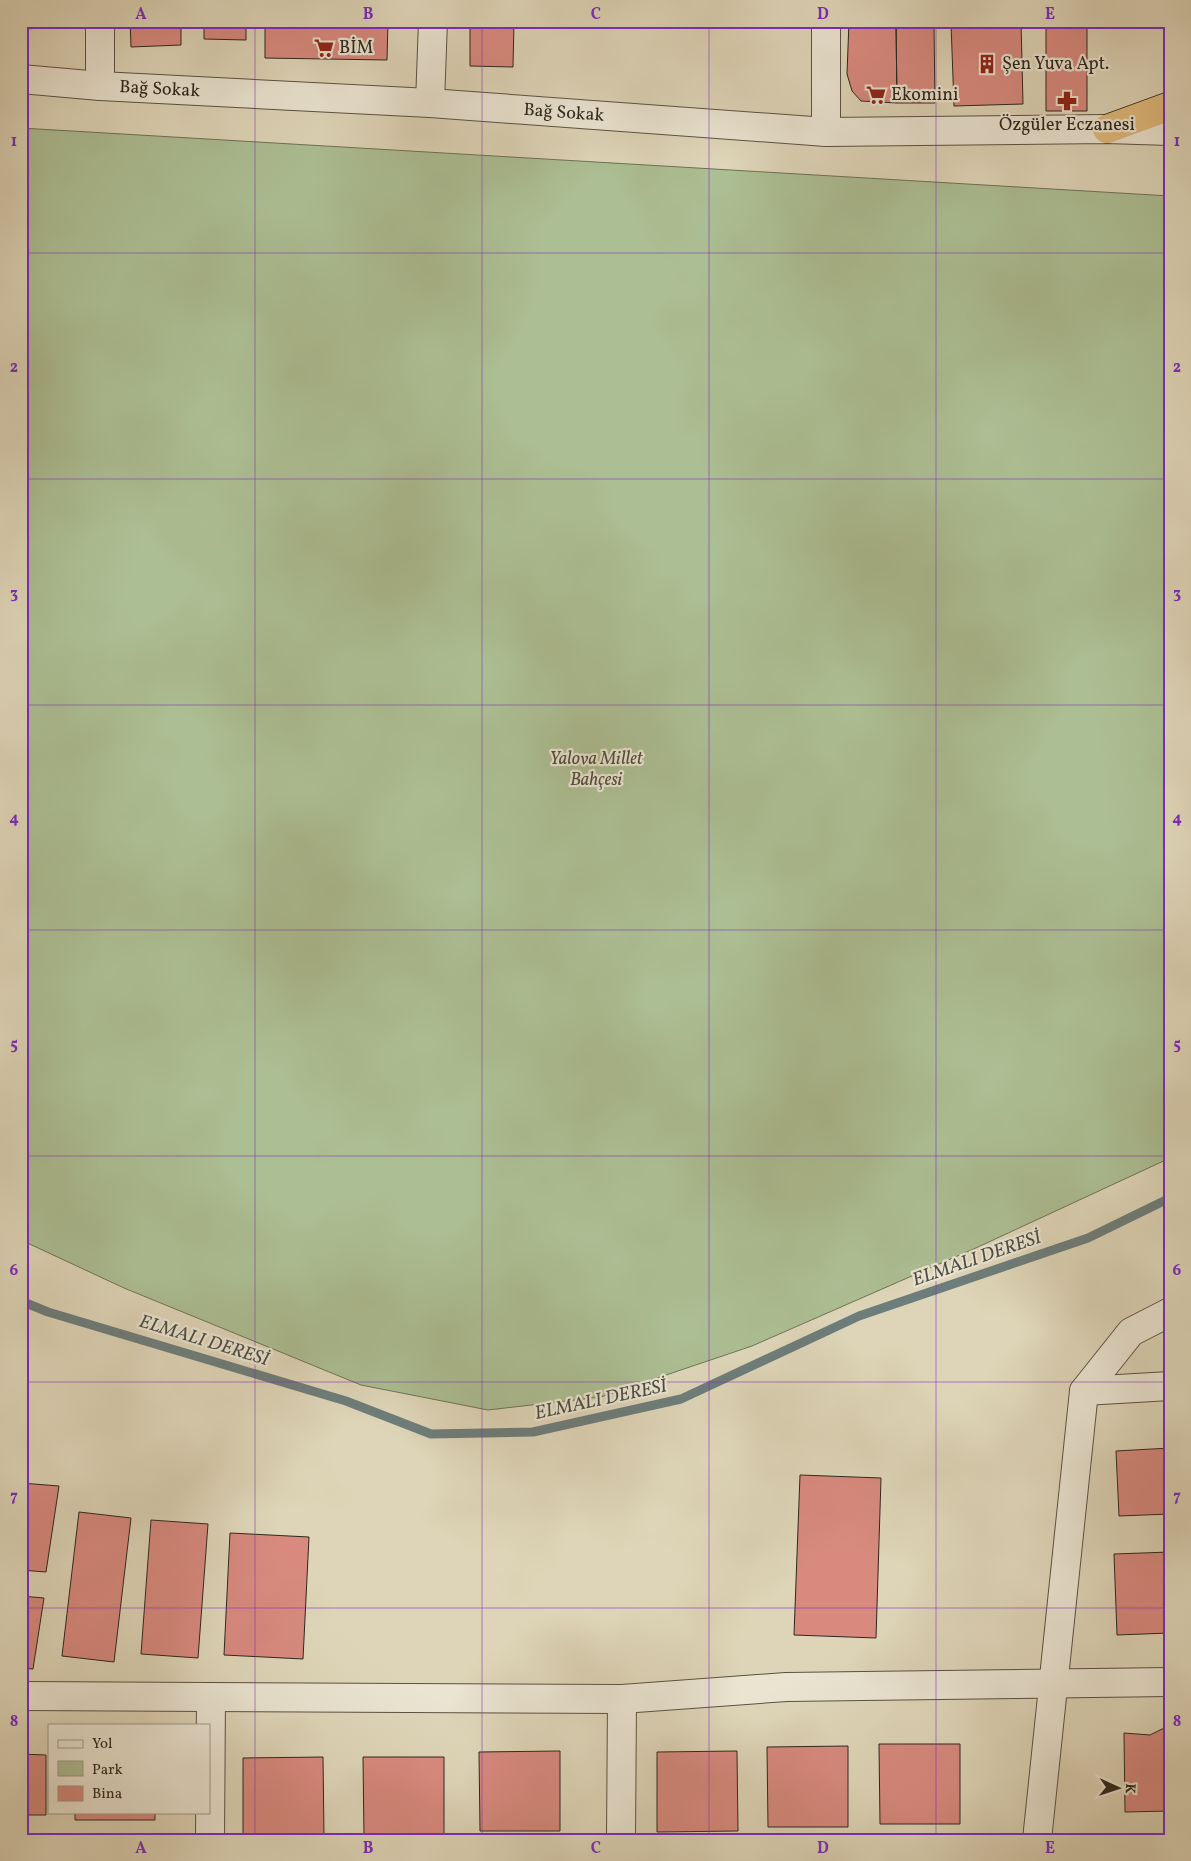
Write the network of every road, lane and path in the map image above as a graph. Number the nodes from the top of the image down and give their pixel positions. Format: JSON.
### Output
{"nodes":[{"id":1,"x":100,"y":21,"type":"edge"},
{"id":2,"x":433,"y":21,"type":"edge"},
{"id":3,"x":826,"y":21,"type":"edge"},
{"id":4,"x":21,"y":79,"type":"edge"},
{"id":5,"x":100,"y":86,"type":"junction"},
{"id":6,"x":430,"y":103,"type":"junction"},
{"id":7,"x":1170,"y":106,"type":"edge"},
{"id":8,"x":1107,"y":129,"type":"junction"},
{"id":9,"x":1170,"y":131,"type":"edge"},
{"id":10,"x":826,"y":132,"type":"junction"},
{"id":11,"x":1170,"y":140,"type":"edge"},
{"id":12,"x":1170,"y":1312,"type":"edge"},
{"id":13,"x":1170,"y":1386,"type":"edge"},
{"id":14,"x":1084,"y":1391,"type":"junction"},
{"id":15,"x":1170,"y":1682,"type":"edge"},
{"id":16,"x":1052,"y":1684,"type":"junction"},
{"id":17,"x":21,"y":1696,"type":"edge"},
{"id":18,"x":211,"y":1697,"type":"junction"},
{"id":19,"x":622,"y":1699,"type":"junction"},
{"id":20,"x":210,"y":1840,"type":"edge"},
{"id":21,"x":621,"y":1840,"type":"edge"},
{"id":22,"x":1037,"y":1840,"type":"edge"}],
"edges":[{"from":1,"to":5,"type":"street"},
{"from":2,"to":6,"type":"street"},
{"from":3,"to":10,"type":"street"},
{"from":4,"to":5,"type":"street","name":"Bağ Sokak"},
{"from":5,"to":6,"type":"street","name":"Bağ Sokak"},
{"from":6,"to":10,"type":"street","name":"Bağ Sokak"},
{"from":7,"to":8,"type":"highway"},
{"from":8,"to":9,"type":"street"},
{"from":8,"to":10,"type":"street","name":"Bağ Sokak"},
{"from":8,"to":11,"type":"street"},
{"from":12,"to":14,"type":"street"},
{"from":13,"to":14,"type":"street"},
{"from":14,"to":16,"type":"street"},
{"from":15,"to":16,"type":"street"},
{"from":16,"to":19,"type":"street"},
{"from":16,"to":22,"type":"street"},
{"from":17,"to":18,"type":"street"},
{"from":18,"to":19,"type":"street"},
{"from":18,"to":20,"type":"street"},
{"from":19,"to":21,"type":"street"}]}
